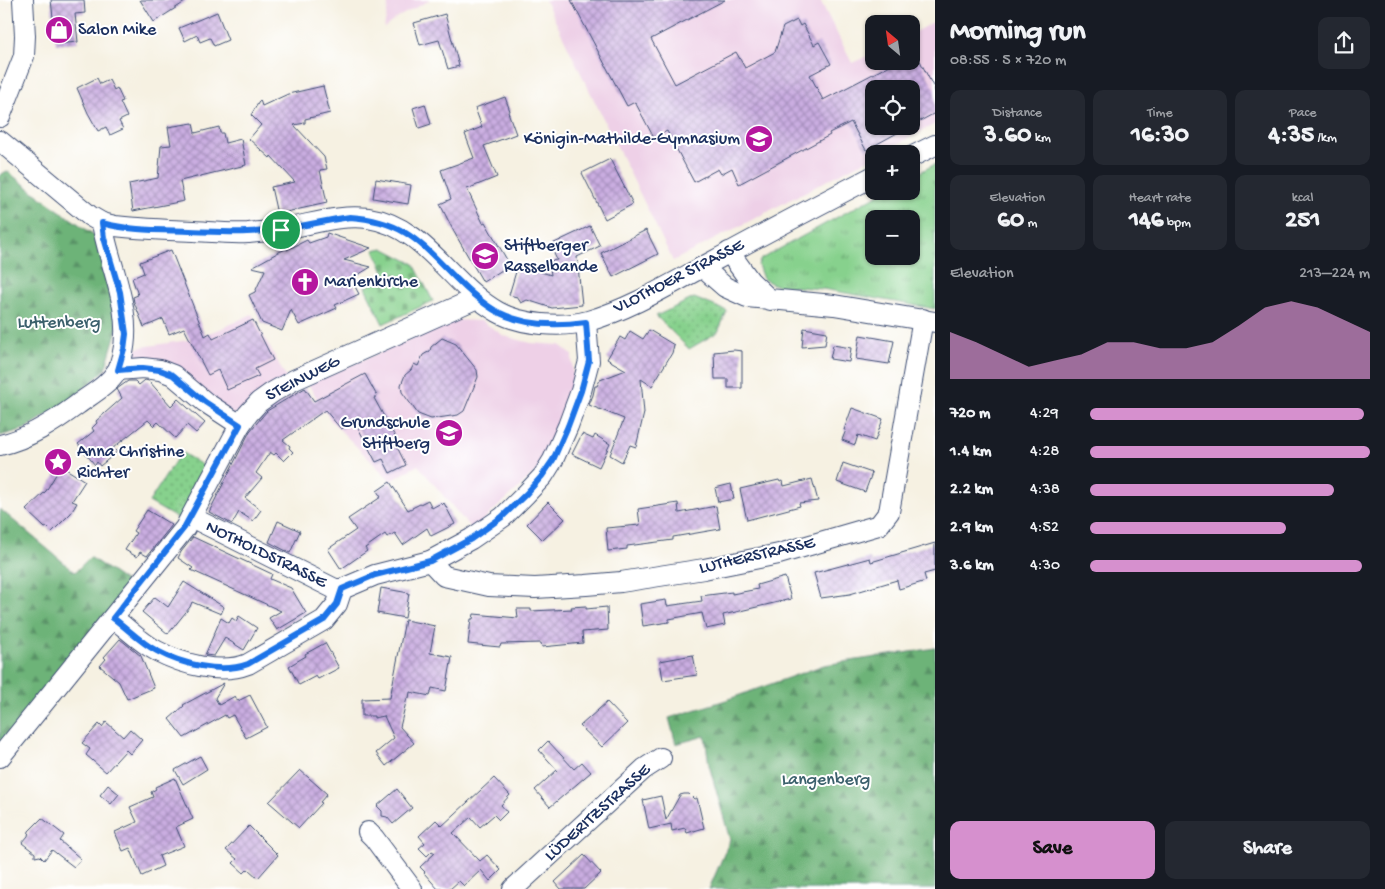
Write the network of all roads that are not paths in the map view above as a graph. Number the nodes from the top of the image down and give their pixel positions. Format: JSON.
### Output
{"nodes":[{"id":1,"x":23,"y":0,"type":"edge"},
{"id":2,"x":0,"y":117,"type":"edge"},
{"id":3,"x":0,"y":141,"type":"edge"},
{"id":4,"x":935,"y":145,"type":"edge"},
{"id":5,"x":920,"y":152,"type":"edge"},
{"id":6,"x":865,"y":181,"type":"edge"},
{"id":7,"x":102,"y":223,"type":"junction"},
{"id":8,"x":730,"y":252,"type":"junction"},
{"id":9,"x":702,"y":267,"type":"junction"},
{"id":10,"x":477,"y":298,"type":"junction"},
{"id":11,"x":770,"y":300,"type":"junction"},
{"id":12,"x":929,"y":320,"type":"edge"},
{"id":13,"x":586,"y":322,"type":"junction"},
{"id":14,"x":118,"y":370,"type":"junction"},
{"id":15,"x":235,"y":422,"type":"junction"},
{"id":16,"x":0,"y":445,"type":"edge"},
{"id":17,"x":190,"y":517,"type":"junction"},
{"id":18,"x":430,"y":561,"type":"junction"},
{"id":19,"x":342,"y":589,"type":"junction"},
{"id":20,"x":113,"y":618,"type":"junction"},
{"id":21,"x":0,"y":757,"type":"edge"},
{"id":22,"x":661,"y":758,"type":"dead end"},
{"id":23,"x":368,"y":832,"type":"dead end"},
{"id":24,"x":412,"y":889,"type":"edge"},
{"id":25,"x":513,"y":889,"type":"edge"}],
"edges":[{"from":1,"to":2,"type":"street"},
{"from":3,"to":7,"type":"street"},
{"from":4,"to":5,"type":"street"},
{"from":6,"to":8,"type":"street","name":"VLOTHOER STRASSE"},
{"from":7,"to":10,"type":"street","name":"VLOTHOER STRASSE"},
{"from":7,"to":14,"type":"street"},
{"from":8,"to":9,"type":"street","name":"VLOTHOER STRASSE"},
{"from":8,"to":11,"type":"street"},
{"from":9,"to":11,"type":"street"},
{"from":9,"to":13,"type":"street","name":"VLOTHOER STRASSE"},
{"from":10,"to":13,"type":"street","name":"VLOTHOER STRASSE"},
{"from":10,"to":15,"type":"street","name":"STEINWEG"},
{"from":11,"to":12,"type":"street"},
{"from":12,"to":18,"type":"street","name":"LUTHERSTRASSE"},
{"from":13,"to":18,"type":"street"},
{"from":14,"to":15,"type":"street"},
{"from":14,"to":16,"type":"street"},
{"from":15,"to":17,"type":"street","name":"STEINWEG"},
{"from":17,"to":19,"type":"street","name":"NOTHOLDSTRASSE"},
{"from":17,"to":20,"type":"street","name":"STEINWEG"},
{"from":18,"to":19,"type":"street"},
{"from":19,"to":20,"type":"street"},
{"from":20,"to":21,"type":"street","name":"STEINWEG"},
{"from":22,"to":25,"type":"street","name":"LÜDERITZSTRASSE"},
{"from":23,"to":24,"type":"street"}]}
